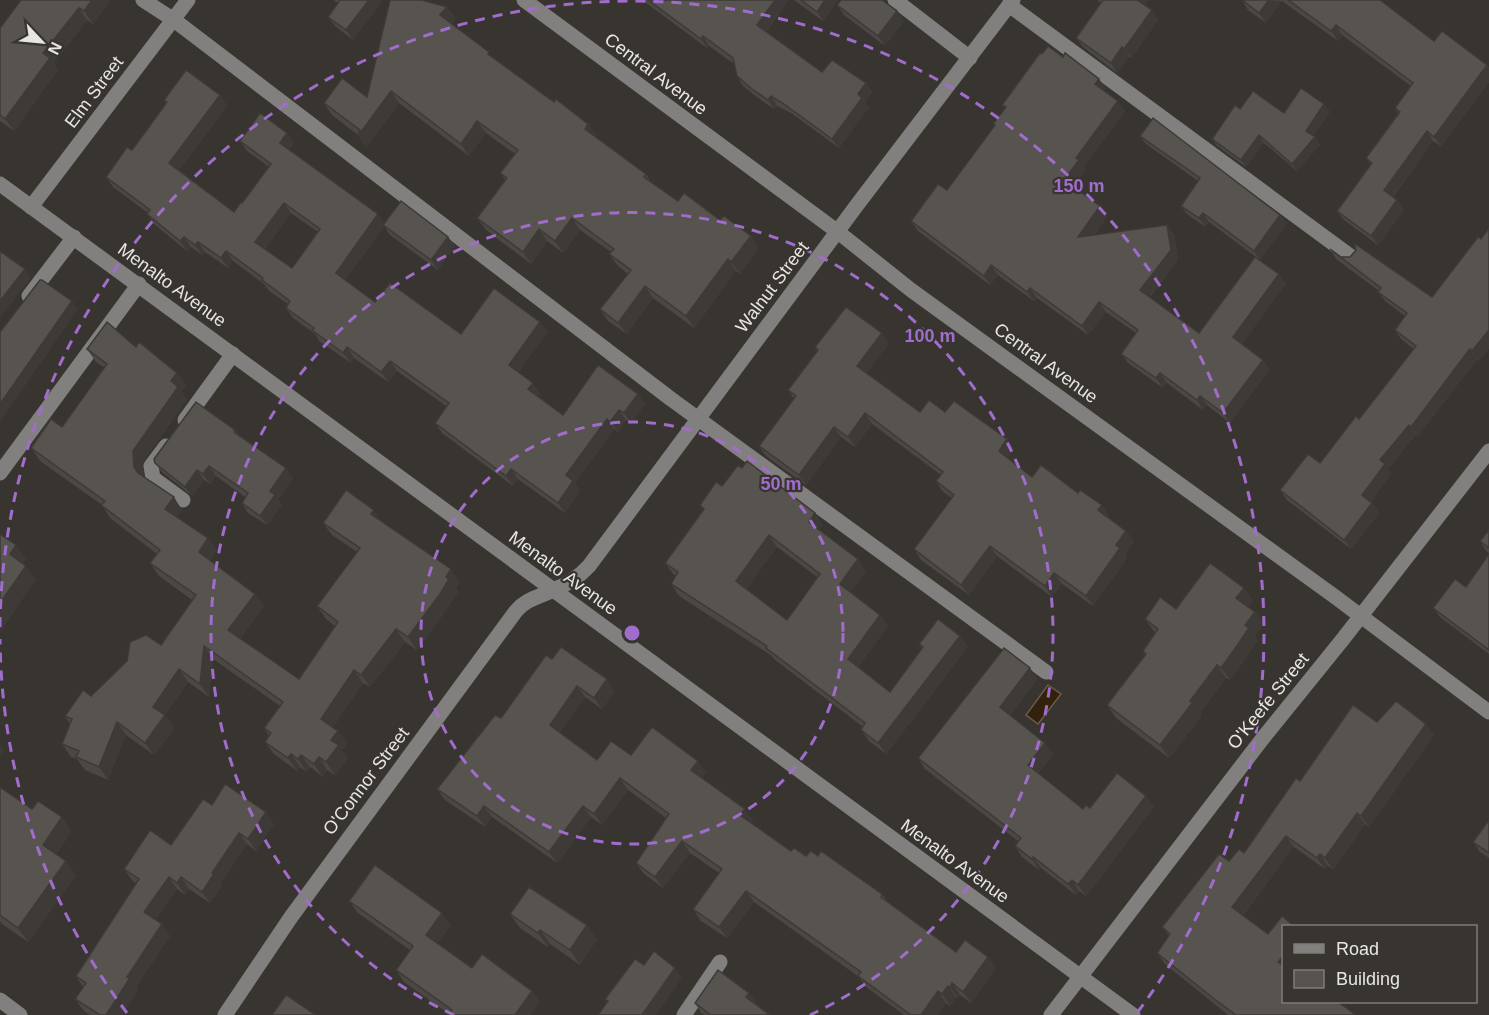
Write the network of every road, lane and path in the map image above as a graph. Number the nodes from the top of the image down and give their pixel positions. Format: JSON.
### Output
{"nodes":[{"id":1,"x":143,"y":0,"type":"edge"},
{"id":2,"x":188,"y":0,"type":"edge"},
{"id":3,"x":524,"y":0,"type":"edge"},
{"id":4,"x":895,"y":0,"type":"edge"},
{"id":5,"x":1011,"y":3,"type":"edge"},
{"id":6,"x":174,"y":20,"type":"junction"},
{"id":7,"x":970,"y":58,"type":"junction"},
{"id":8,"x":0,"y":184,"type":"edge"},
{"id":9,"x":31,"y":207,"type":"junction"},
{"id":10,"x":838,"y":232,"type":"junction"},
{"id":11,"x":74,"y":237,"type":"junction"},
{"id":12,"x":1353,"y":258,"type":"edge"},
{"id":13,"x":138,"y":284,"type":"junction"},
{"id":14,"x":20,"y":308,"type":"edge"},
{"id":15,"x":233,"y":354,"type":"junction"},
{"id":16,"x":697,"y":419,"type":"junction"},
{"id":17,"x":1489,"y":451,"type":"edge"},
{"id":18,"x":0,"y":473,"type":"edge"},
{"id":19,"x":183,"y":500,"type":"edge"},
{"id":20,"x":555,"y":590,"type":"junction"},
{"id":21,"x":1360,"y":617,"type":"junction"},
{"id":22,"x":1046,"y":672,"type":"dead end"},
{"id":23,"x":1489,"y":712,"type":"edge"},
{"id":24,"x":720,"y":962,"type":"dead end"},
{"id":25,"x":1080,"y":977,"type":"junction"},
{"id":26,"x":0,"y":1000,"type":"edge"},
{"id":27,"x":20,"y":1015,"type":"edge"},
{"id":28,"x":225,"y":1015,"type":"edge"},
{"id":29,"x":684,"y":1015,"type":"edge"},
{"id":30,"x":1051,"y":1015,"type":"edge"},
{"id":31,"x":1132,"y":1015,"type":"edge"}],
"edges":[{"from":1,"to":6,"type":"street"},
{"from":2,"to":6,"type":"street","name":"Elm Street"},
{"from":3,"to":10,"type":"street","name":"Central Avenue"},
{"from":4,"to":7,"type":"street"},
{"from":5,"to":7,"type":"street","name":"Walnut Street"},
{"from":5,"to":12,"type":"street"},
{"from":6,"to":9,"type":"street","name":"Elm Street"},
{"from":6,"to":16,"type":"street"},
{"from":7,"to":10,"type":"street","name":"Walnut Street"},
{"from":8,"to":9,"type":"street","name":"Menalto Avenue"},
{"from":9,"to":11,"type":"street","name":"Menalto Avenue"},
{"from":10,"to":16,"type":"street","name":"Walnut Street"},
{"from":10,"to":21,"type":"street","name":"Central Avenue"},
{"from":11,"to":13,"type":"street","name":"Menalto Avenue"},
{"from":11,"to":14,"type":"street"},
{"from":13,"to":15,"type":"street","name":"Menalto Avenue"},
{"from":13,"to":18,"type":"street"},
{"from":15,"to":19,"type":"street"},
{"from":15,"to":20,"type":"street","name":"Menalto Avenue"},
{"from":16,"to":20,"type":"street","name":"Walnut Street"},
{"from":16,"to":22,"type":"street"},
{"from":17,"to":21,"type":"street","name":"O'Keefe Street"},
{"from":20,"to":25,"type":"street","name":"Menalto Avenue"},
{"from":20,"to":28,"type":"street","name":"O'Connor Street"},
{"from":21,"to":23,"type":"street","name":"Central Avenue"},
{"from":21,"to":25,"type":"street","name":"O'Keefe Street"},
{"from":24,"to":29,"type":"street"},
{"from":25,"to":30,"type":"street","name":"O'Keefe Street"},
{"from":25,"to":31,"type":"street","name":"Menalto Avenue"},
{"from":26,"to":27,"type":"street"}]}
